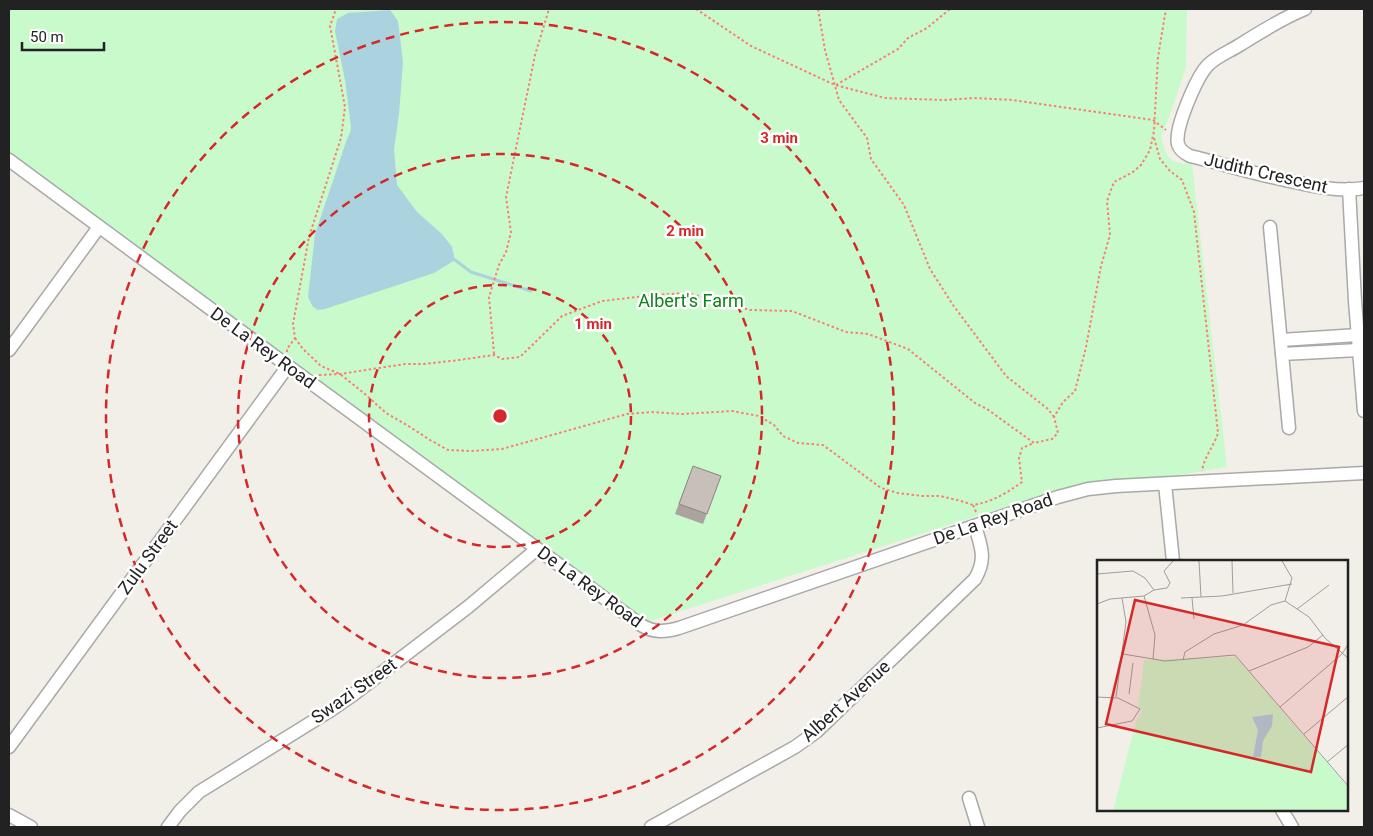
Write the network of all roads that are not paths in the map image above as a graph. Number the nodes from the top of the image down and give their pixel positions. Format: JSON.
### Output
{"nodes":[{"id":1,"x":1305,"y":9,"type":"edge"},
{"id":2,"x":9,"y":160,"type":"edge"},
{"id":3,"x":1364,"y":188,"type":"edge"},
{"id":4,"x":1349,"y":190,"type":"junction"},
{"id":5,"x":99,"y":227,"type":"junction"},
{"id":6,"x":1270,"y":227,"type":"dead end"},
{"id":7,"x":1358,"y":335,"type":"junction"},
{"id":8,"x":1305,"y":338,"type":"junction"},
{"id":9,"x":1281,"y":340,"type":"junction"},
{"id":10,"x":9,"y":350,"type":"edge"},
{"id":11,"x":1359,"y":350,"type":"junction"},
{"id":12,"x":1306,"y":353,"type":"junction"},
{"id":13,"x":1282,"y":354,"type":"junction"},
{"id":14,"x":288,"y":366,"type":"junction"},
{"id":15,"x":1364,"y":403,"type":"edge"},
{"id":16,"x":1289,"y":428,"type":"dead end"},
{"id":17,"x":1364,"y":473,"type":"edge"},
{"id":18,"x":1165,"y":484,"type":"junction"},
{"id":19,"x":975,"y":526,"type":"junction"},
{"id":20,"x":537,"y":549,"type":"junction"},
{"id":21,"x":1173,"y":560,"type":"edge"},
{"id":22,"x":9,"y":747,"type":"edge"},
{"id":23,"x":969,"y":798,"type":"dead end"},
{"id":24,"x":1283,"y":811,"type":"edge"},
{"id":25,"x":9,"y":815,"type":"edge"},
{"id":26,"x":31,"y":827,"type":"edge"},
{"id":27,"x":168,"y":827,"type":"edge"},
{"id":28,"x":651,"y":827,"type":"edge"},
{"id":29,"x":978,"y":827,"type":"edge"},
{"id":30,"x":1292,"y":827,"type":"edge"}],
"edges":[{"from":1,"to":4,"type":"street","name":"Judith Crescent"},
{"from":2,"to":5,"type":"street","name":"De La Rey Road"},
{"from":3,"to":4,"type":"street","name":"Judith Crescent"},
{"from":4,"to":7,"type":"street"},
{"from":5,"to":10,"type":"street"},
{"from":5,"to":14,"type":"street","name":"De La Rey Road"},
{"from":6,"to":9,"type":"street"},
{"from":7,"to":8,"type":"street"},
{"from":7,"to":11,"type":"street"},
{"from":8,"to":9,"type":"street"},
{"from":8,"to":12,"type":"street"},
{"from":9,"to":13,"type":"street"},
{"from":11,"to":12,"type":"street"},
{"from":11,"to":15,"type":"street"},
{"from":12,"to":13,"type":"street"},
{"from":13,"to":16,"type":"street"},
{"from":14,"to":20,"type":"street","name":"De La Rey Road"},
{"from":14,"to":22,"type":"street","name":"Zulu Street"},
{"from":17,"to":18,"type":"street","name":"De La Rey Road"},
{"from":18,"to":19,"type":"street","name":"De La Rey Road"},
{"from":18,"to":21,"type":"street"},
{"from":19,"to":20,"type":"street","name":"De La Rey Road"},
{"from":19,"to":28,"type":"street","name":"Albert Avenue"},
{"from":20,"to":27,"type":"street","name":"Swazi Street"},
{"from":23,"to":29,"type":"street"},
{"from":24,"to":30,"type":"street"},
{"from":25,"to":26,"type":"street"}]}
